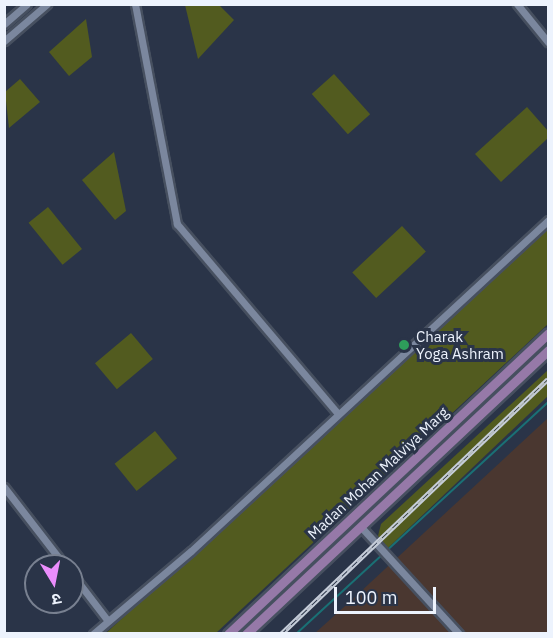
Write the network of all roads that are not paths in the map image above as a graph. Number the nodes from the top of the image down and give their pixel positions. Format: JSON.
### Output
{"nodes":[{"id":1,"x":27,"y":4,"type":"edge"},
{"id":2,"x":47,"y":4,"type":"edge"},
{"id":3,"x":135,"y":4,"type":"edge"},
{"id":4,"x":516,"y":4,"type":"edge"},
{"id":5,"x":5,"y":22,"type":"edge"},
{"id":6,"x":4,"y":41,"type":"edge"},
{"id":7,"x":549,"y":42,"type":"edge"},
{"id":8,"x":549,"y":220,"type":"edge"},
{"id":9,"x":549,"y":334,"type":"edge"},
{"id":10,"x":549,"y":350,"type":"edge"},
{"id":11,"x":338,"y":414,"type":"junction"},
{"id":12,"x":4,"y":487,"type":"edge"},
{"id":13,"x":361,"y":527,"type":"junction"},
{"id":14,"x":56,"y":554,"type":"edge"},
{"id":15,"x":84,"y":590,"type":"edge"},
{"id":16,"x":108,"y":621,"type":"junction"},
{"id":17,"x":93,"y":633,"type":"edge"},
{"id":18,"x":228,"y":633,"type":"edge"},
{"id":19,"x":246,"y":633,"type":"edge"},
{"id":20,"x":459,"y":633,"type":"edge"}],
"edges":[{"from":1,"to":5,"type":"street"},
{"from":2,"to":6,"type":"street"},
{"from":3,"to":11,"type":"street"},
{"from":4,"to":7,"type":"street"},
{"from":8,"to":11,"type":"street"},
{"from":9,"to":18,"type":"main road","name":"Madan Mohan Malviya Marg"},
{"from":10,"to":13,"type":"main road","name":"Madan Mohan Malviya Marg"},
{"from":11,"to":16,"type":"street"},
{"from":12,"to":14,"type":"street"},
{"from":13,"to":19,"type":"main road","name":"Madan Mohan Malviya Marg"},
{"from":13,"to":20,"type":"street"},
{"from":15,"to":16,"type":"street"},
{"from":16,"to":17,"type":"street"}]}
